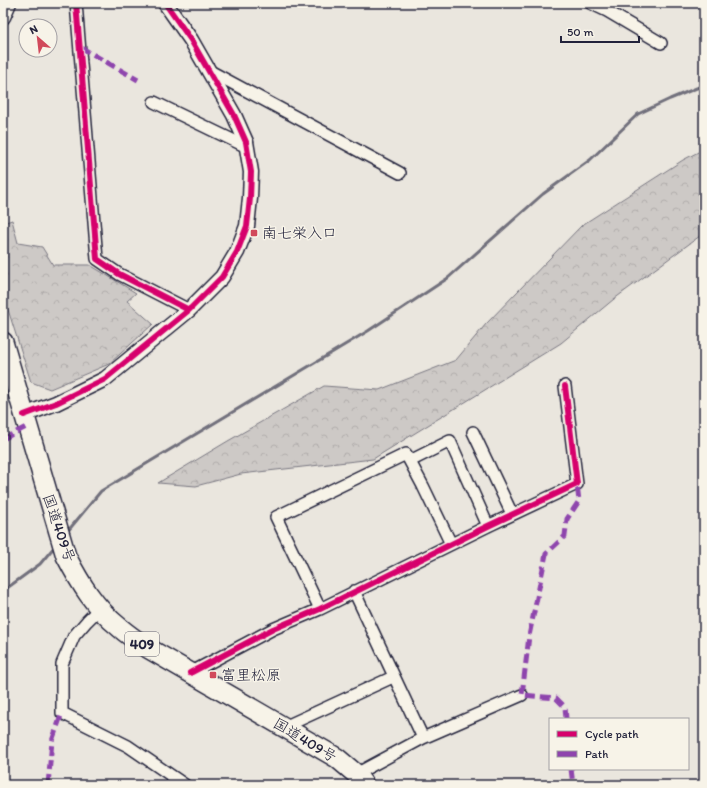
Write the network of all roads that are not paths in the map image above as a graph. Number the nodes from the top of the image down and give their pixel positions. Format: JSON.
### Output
{"nodes":[{"id":1,"x":9,"y":3,"type":"edge"},
{"id":2,"x":76,"y":3,"type":"edge"},
{"id":3,"x":165,"y":3,"type":"edge"},
{"id":4,"x":590,"y":3,"type":"edge"},
{"id":5,"x":609,"y":7,"type":"edge"},
{"id":6,"x":3,"y":17,"type":"edge"},
{"id":7,"x":661,"y":43,"type":"dead end"},
{"id":8,"x":208,"y":70,"type":"junction"},
{"id":9,"x":154,"y":102,"type":"dead end"},
{"id":10,"x":246,"y":147,"type":"junction"},
{"id":11,"x":400,"y":173,"type":"dead end"},
{"id":12,"x":189,"y":310,"type":"junction"},
{"id":13,"x":3,"y":342,"type":"edge"},
{"id":14,"x":565,"y":386,"type":"dead end"},
{"id":15,"x":24,"y":415,"type":"junction"},
{"id":16,"x":473,"y":432,"type":"dead end"},
{"id":17,"x":410,"y":462,"type":"junction"},
{"id":18,"x":512,"y":514,"type":"junction"},
{"id":19,"x":488,"y":526,"type":"junction"},
{"id":20,"x":451,"y":544,"type":"junction"},
{"id":21,"x":354,"y":591,"type":"junction"},
{"id":22,"x":320,"y":609,"type":"junction"},
{"id":23,"x":102,"y":611,"type":"junction"},
{"id":24,"x":190,"y":673,"type":"junction"},
{"id":25,"x":393,"y":677,"type":"junction"},
{"id":26,"x":522,"y":695,"type":"dead end"},
{"id":27,"x":284,"y":727,"type":"junction"},
{"id":28,"x":423,"y":738,"type":"junction"},
{"id":29,"x":360,"y":780,"type":"edge"},
{"id":30,"x":185,"y":785,"type":"edge"}],
"edges":[{"from":1,"to":6,"type":"street"},
{"from":2,"to":12,"type":"street"},
{"from":3,"to":8,"type":"street"},
{"from":4,"to":5,"type":"street"},
{"from":5,"to":7,"type":"street"},
{"from":8,"to":10,"type":"street"},
{"from":8,"to":11,"type":"street"},
{"from":9,"to":10,"type":"street"},
{"from":10,"to":12,"type":"street"},
{"from":12,"to":15,"type":"street"},
{"from":13,"to":15,"type":"highway","name":"国道409号","number":"409"},
{"from":14,"to":18,"type":"street"},
{"from":15,"to":23,"type":"highway","name":"国道409号","number":"409"},
{"from":16,"to":18,"type":"street"},
{"from":17,"to":19,"type":"street"},
{"from":17,"to":20,"type":"street"},
{"from":17,"to":22,"type":"street"},
{"from":18,"to":19,"type":"street"},
{"from":19,"to":20,"type":"street"},
{"from":20,"to":21,"type":"street"},
{"from":21,"to":22,"type":"street"},
{"from":21,"to":25,"type":"street"},
{"from":22,"to":24,"type":"street"},
{"from":23,"to":24,"type":"highway","name":"国道409号","number":"409"},
{"from":23,"to":30,"type":"street"},
{"from":24,"to":27,"type":"highway","name":"国道409号","number":"409"},
{"from":25,"to":27,"type":"street"},
{"from":25,"to":28,"type":"street"},
{"from":26,"to":28,"type":"street"},
{"from":27,"to":29,"type":"highway","name":"国道409号","number":"409"},
{"from":28,"to":29,"type":"street"}]}
